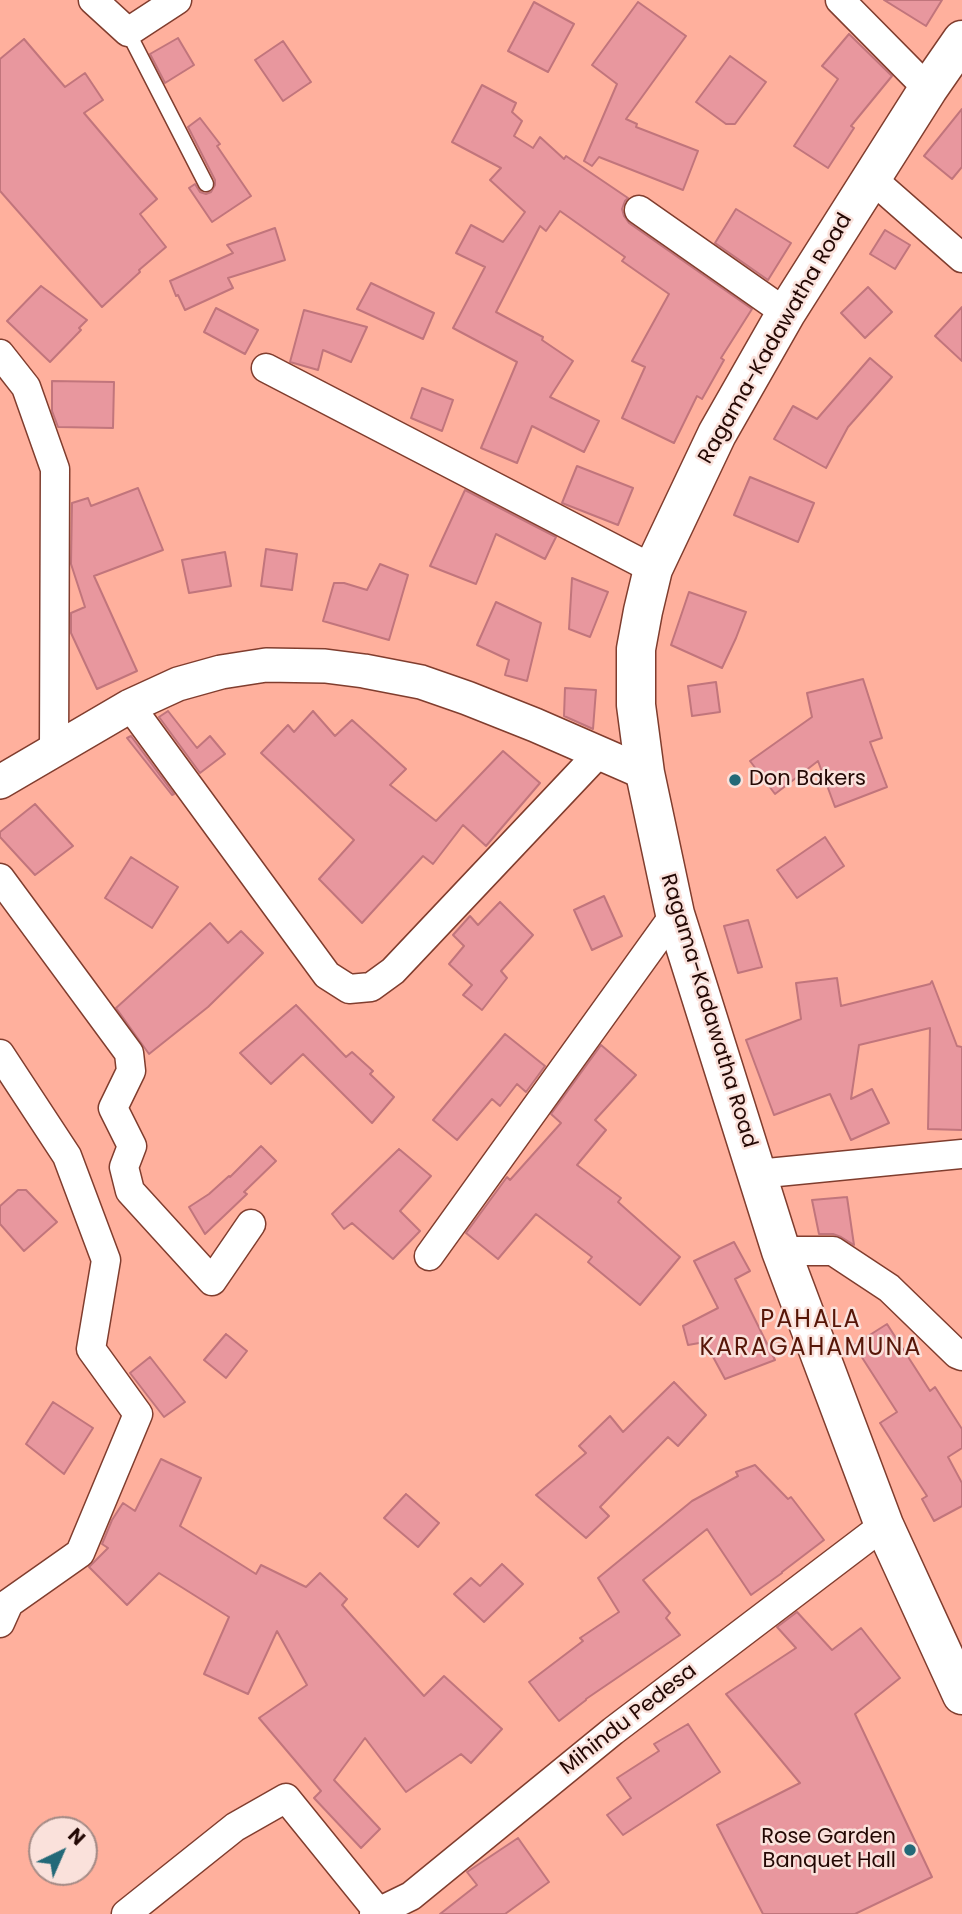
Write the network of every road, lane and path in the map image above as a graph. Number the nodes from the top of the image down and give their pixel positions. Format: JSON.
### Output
{"nodes":[{"id":1,"x":93,"y":0,"type":"edge"},
{"id":2,"x":177,"y":0,"type":"edge"},
{"id":3,"x":840,"y":0,"type":"edge"},
{"id":4,"x":128,"y":32,"type":"junction"},
{"id":5,"x":962,"y":40,"type":"edge"},
{"id":6,"x":928,"y":89,"type":"junction"},
{"id":7,"x":871,"y":178,"type":"junction"},
{"id":8,"x":206,"y":184,"type":"dead end"},
{"id":9,"x":639,"y":210,"type":"dead end"},
{"id":10,"x":962,"y":258,"type":"edge"},
{"id":11,"x":786,"y":313,"type":"junction"},
{"id":12,"x":0,"y":354,"type":"edge"},
{"id":13,"x":266,"y":368,"type":"dead end"},
{"id":14,"x":653,"y":569,"type":"junction"},
{"id":15,"x":130,"y":706,"type":"junction"},
{"id":16,"x":54,"y":750,"type":"junction"},
{"id":17,"x":598,"y":754,"type":"junction"},
{"id":18,"x":645,"y":773,"type":"junction"},
{"id":19,"x":0,"y":782,"type":"edge"},
{"id":20,"x":0,"y":878,"type":"edge"},
{"id":21,"x":675,"y":914,"type":"junction"},
{"id":22,"x":0,"y":1055,"type":"edge"},
{"id":23,"x":962,"y":1154,"type":"edge"},
{"id":24,"x":757,"y":1174,"type":"junction"},
{"id":25,"x":251,"y":1224,"type":"dead end"},
{"id":26,"x":781,"y":1251,"type":"junction"},
{"id":27,"x":429,"y":1256,"type":"dead end"},
{"id":28,"x":962,"y":1356,"type":"edge"},
{"id":29,"x":884,"y":1525,"type":"junction"},
{"id":30,"x":0,"y":1623,"type":"edge"},
{"id":31,"x":962,"y":1695,"type":"edge"},
{"id":32,"x":378,"y":1913,"type":"edge"},
{"id":33,"x":126,"y":1914,"type":"edge"}],
"edges":[{"from":1,"to":4,"type":"street"},
{"from":2,"to":4,"type":"street"},
{"from":3,"to":6,"type":"street"},
{"from":4,"to":8,"type":"lane"},
{"from":5,"to":6,"type":"main road","name":"Ragama-Kadawatha Road"},
{"from":6,"to":7,"type":"main road","name":"Ragama-Kadawatha Road"},
{"from":7,"to":10,"type":"street"},
{"from":7,"to":11,"type":"main road","name":"Ragama-Kadawatha Road"},
{"from":9,"to":11,"type":"street"},
{"from":11,"to":14,"type":"main road","name":"Ragama-Kadawatha Road"},
{"from":12,"to":16,"type":"street"},
{"from":13,"to":14,"type":"street"},
{"from":14,"to":18,"type":"main road","name":"Ragama-Kadawatha Road"},
{"from":15,"to":16,"type":"street"},
{"from":15,"to":17,"type":"street"},
{"from":15,"to":17,"type":"street"},
{"from":16,"to":19,"type":"street"},
{"from":17,"to":18,"type":"street"},
{"from":18,"to":21,"type":"main road","name":"Ragama-Kadawatha Road"},
{"from":20,"to":25,"type":"street"},
{"from":21,"to":24,"type":"main road","name":"Ragama-Kadawatha Road"},
{"from":21,"to":27,"type":"street"},
{"from":22,"to":30,"type":"street"},
{"from":23,"to":24,"type":"street"},
{"from":24,"to":26,"type":"main road","name":"Ragama-Kadawatha Road"},
{"from":26,"to":28,"type":"street"},
{"from":26,"to":29,"type":"main road","name":"Ragama-Kadawatha Road"},
{"from":29,"to":31,"type":"main road","name":"Ragama-Kadawatha Road"},
{"from":29,"to":32,"type":"street","name":"Mihindu Pedesa"},
{"from":32,"to":33,"type":"street"}]}
